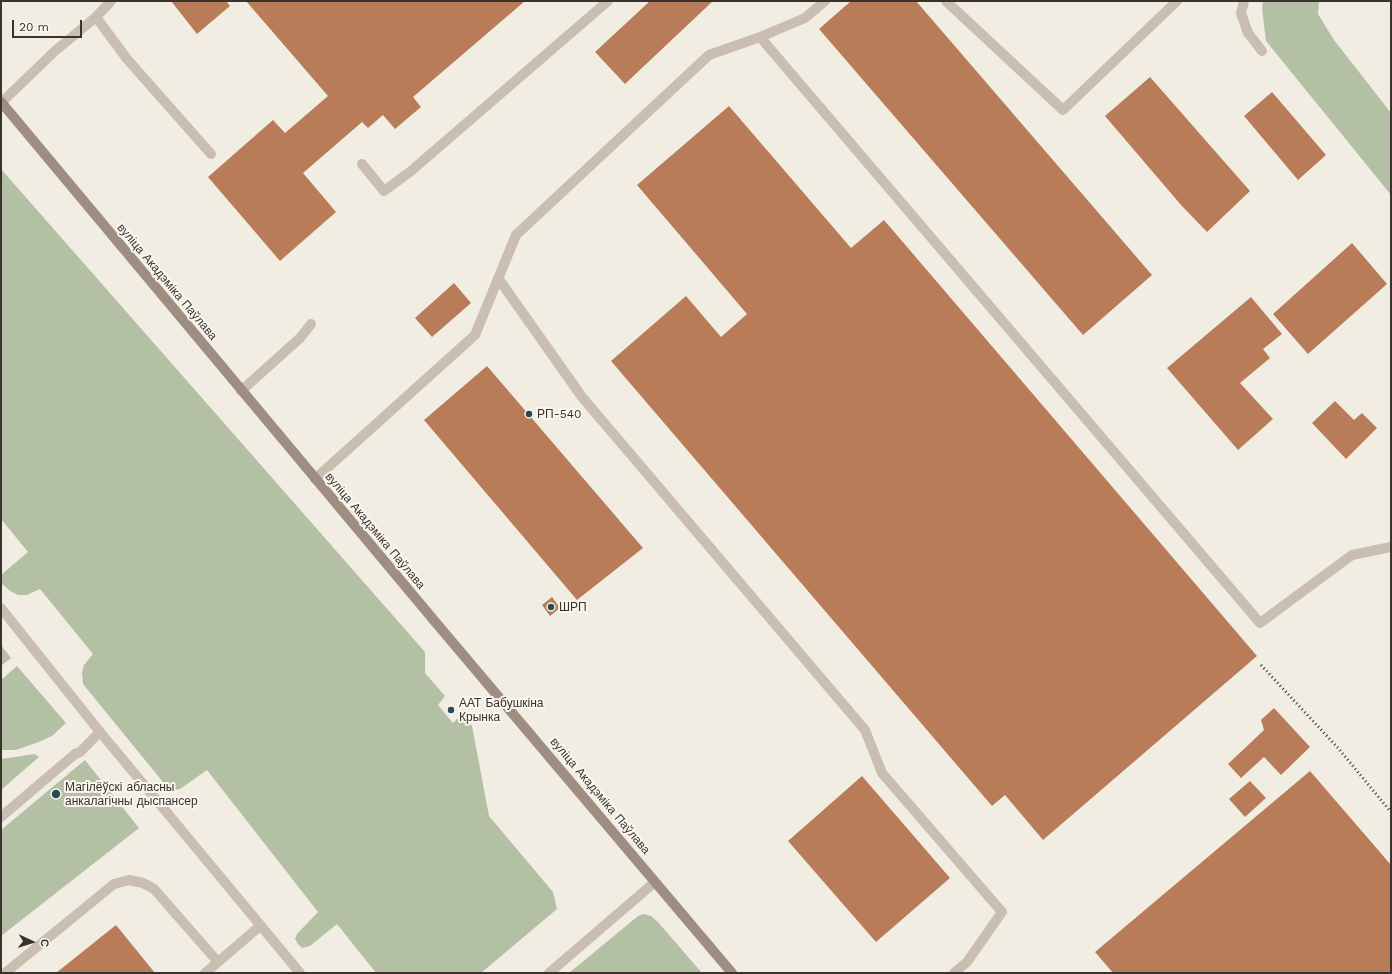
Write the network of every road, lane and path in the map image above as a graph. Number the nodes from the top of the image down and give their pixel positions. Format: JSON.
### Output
{"nodes":[{"id":1,"x":111,"y":1,"type":"edge"},
{"id":2,"x":608,"y":1,"type":"edge"},
{"id":3,"x":825,"y":1,"type":"edge"},
{"id":4,"x":946,"y":1,"type":"edge"},
{"id":5,"x":1177,"y":1,"type":"edge"},
{"id":6,"x":1244,"y":1,"type":"edge"},
{"id":7,"x":96,"y":18,"type":"junction"},
{"id":8,"x":760,"y":37,"type":"junction"},
{"id":9,"x":1262,"y":51,"type":"dead end"},
{"id":10,"x":1,"y":103,"type":"edge"},
{"id":11,"x":210,"y":154,"type":"dead end"},
{"id":12,"x":362,"y":164,"type":"dead end"},
{"id":13,"x":498,"y":278,"type":"junction"},
{"id":14,"x":311,"y":324,"type":"dead end"},
{"id":15,"x":241,"y":391,"type":"junction"},
{"id":16,"x":315,"y":479,"type":"junction"},
{"id":17,"x":1391,"y":547,"type":"edge"},
{"id":18,"x":1,"y":608,"type":"edge"},
{"id":19,"x":100,"y":732,"type":"junction"},
{"id":20,"x":1,"y":818,"type":"edge"},
{"id":21,"x":656,"y":882,"type":"junction"},
{"id":22,"x":260,"y":926,"type":"junction"},
{"id":23,"x":218,"y":962,"type":"junction"},
{"id":24,"x":5,"y":973,"type":"edge"},
{"id":25,"x":205,"y":973,"type":"edge"},
{"id":26,"x":300,"y":973,"type":"edge"},
{"id":27,"x":549,"y":973,"type":"edge"},
{"id":28,"x":732,"y":973,"type":"edge"},
{"id":29,"x":954,"y":973,"type":"edge"}],
"edges":[{"from":1,"to":7,"type":"street"},
{"from":2,"to":12,"type":"street"},
{"from":3,"to":8,"type":"street"},
{"from":4,"to":5,"type":"street"},
{"from":6,"to":9,"type":"street"},
{"from":7,"to":10,"type":"street"},
{"from":7,"to":11,"type":"street"},
{"from":8,"to":13,"type":"street"},
{"from":8,"to":17,"type":"street"},
{"from":10,"to":15,"type":"main road","name":"вуліца Акадэміка Паўлава"},
{"from":13,"to":16,"type":"street"},
{"from":13,"to":29,"type":"street"},
{"from":14,"to":15,"type":"street"},
{"from":15,"to":16,"type":"main road","name":"вуліца Акадэміка Паўлава"},
{"from":16,"to":21,"type":"main road","name":"вуліца Акадэміка Паўлава"},
{"from":18,"to":19,"type":"street"},
{"from":19,"to":20,"type":"street"},
{"from":19,"to":22,"type":"street"},
{"from":21,"to":27,"type":"street"},
{"from":21,"to":28,"type":"main road","name":"вуліца Акадэміка Паўлава"},
{"from":22,"to":23,"type":"street"},
{"from":22,"to":26,"type":"street"},
{"from":23,"to":24,"type":"street"},
{"from":23,"to":25,"type":"street"}]}
